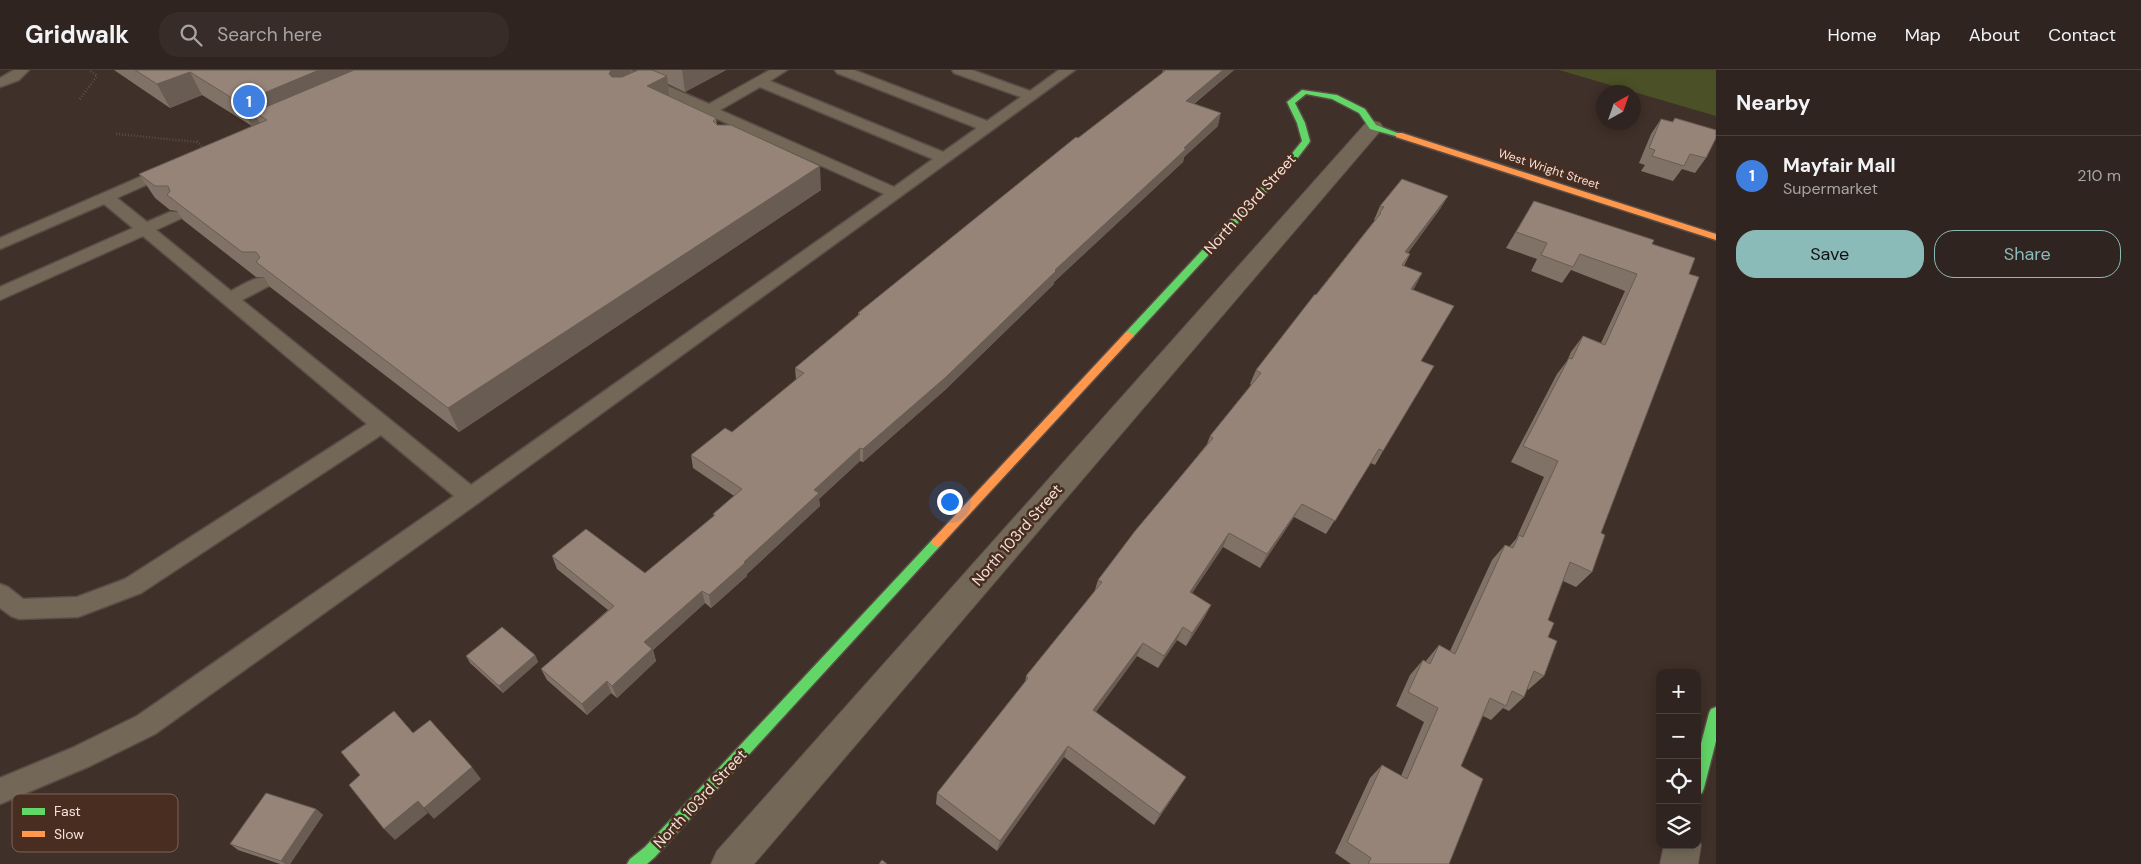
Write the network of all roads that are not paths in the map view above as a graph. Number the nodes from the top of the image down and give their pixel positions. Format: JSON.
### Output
{"nodes":[{"id":1,"x":22,"y":70,"type":"edge"},
{"id":2,"x":620,"y":70,"type":"edge"},
{"id":3,"x":780,"y":70,"type":"edge"},
{"id":4,"x":842,"y":70,"type":"edge"},
{"id":5,"x":959,"y":70,"type":"edge"},
{"id":6,"x":1066,"y":70,"type":"edge"},
{"id":7,"x":759,"y":82,"type":"junction"},
{"id":8,"x":0,"y":83,"type":"edge"},
{"id":9,"x":648,"y":83,"type":"junction"},
{"id":10,"x":631,"y":92,"type":"edge"},
{"id":11,"x":1032,"y":96,"type":"junction"},
{"id":12,"x":709,"y":110,"type":"junction"},
{"id":13,"x":989,"y":127,"type":"junction"},
{"id":14,"x":1373,"y":127,"type":"junction"},
{"id":15,"x":209,"y":151,"type":"edge"},
{"id":16,"x":945,"y":158,"type":"junction"},
{"id":17,"x":895,"y":193,"type":"junction"},
{"id":18,"x":106,"y":197,"type":"junction"},
{"id":19,"x":176,"y":215,"type":"edge"},
{"id":20,"x":144,"y":230,"type":"junction"},
{"id":21,"x":1716,"y":237,"type":"edge"},
{"id":22,"x":0,"y":244,"type":"edge"},
{"id":23,"x":263,"y":282,"type":"edge"},
{"id":24,"x":0,"y":294,"type":"edge"},
{"id":25,"x":229,"y":298,"type":"junction"},
{"id":26,"x":382,"y":424,"type":"junction"},
{"id":27,"x":470,"y":497,"type":"junction"},
{"id":28,"x":0,"y":594,"type":"edge"},
{"id":29,"x":1716,"y":713,"type":"edge"},
{"id":30,"x":1701,"y":772,"type":"edge"},
{"id":31,"x":0,"y":791,"type":"edge"},
{"id":32,"x":1682,"y":849,"type":"edge"},
{"id":33,"x":635,"y":864,"type":"edge"},
{"id":34,"x":730,"y":864,"type":"edge"},
{"id":35,"x":1678,"y":864,"type":"edge"}],
"edges":[{"from":1,"to":8,"type":"lane"},
{"from":2,"to":9,"type":"lane"},
{"from":3,"to":7,"type":"lane"},
{"from":4,"to":13,"type":"lane"},
{"from":5,"to":11,"type":"lane"},
{"from":6,"to":11,"type":"lane"},
{"from":7,"to":12,"type":"lane"},
{"from":7,"to":16,"type":"lane"},
{"from":9,"to":10,"type":"lane"},
{"from":9,"to":12,"type":"lane"},
{"from":11,"to":13,"type":"lane"},
{"from":12,"to":17,"type":"lane"},
{"from":13,"to":16,"type":"lane"},
{"from":14,"to":21,"type":"street","name":"West Wright Street"},
{"from":14,"to":33,"type":"street","name":"North 103rd Street"},
{"from":14,"to":34,"type":"street","name":"North 103rd Street"},
{"from":15,"to":18,"type":"lane"},
{"from":16,"to":17,"type":"lane"},
{"from":17,"to":27,"type":"lane"},
{"from":18,"to":20,"type":"lane"},
{"from":18,"to":22,"type":"lane"},
{"from":19,"to":20,"type":"lane"},
{"from":20,"to":24,"type":"lane"},
{"from":20,"to":25,"type":"lane"},
{"from":23,"to":25,"type":"lane"},
{"from":25,"to":26,"type":"lane"},
{"from":26,"to":27,"type":"lane"},
{"from":26,"to":28,"type":"lane"},
{"from":27,"to":31,"type":"lane"},
{"from":29,"to":30,"type":"street"},
{"from":32,"to":35,"type":"street"}]}
